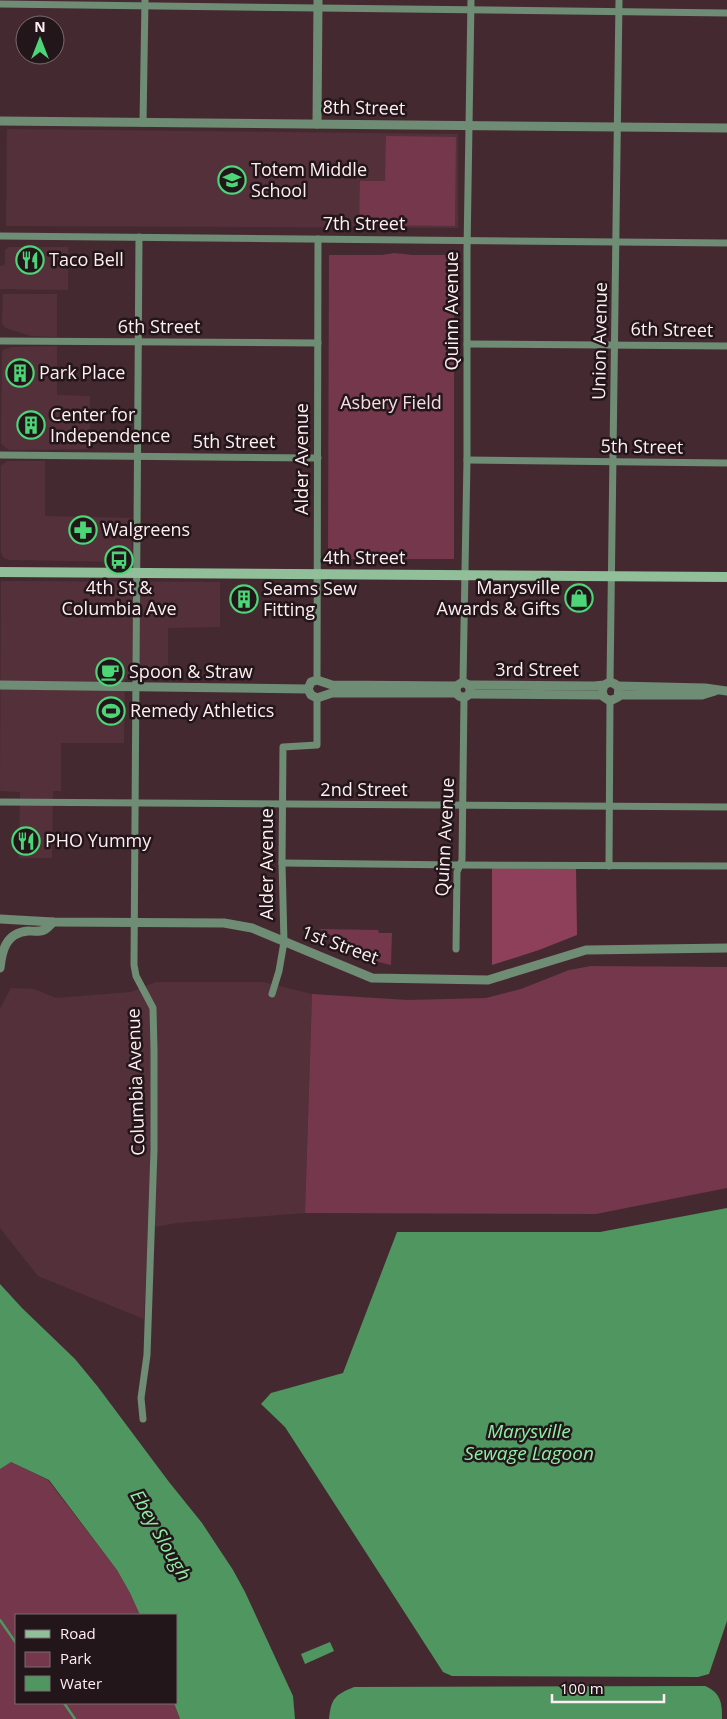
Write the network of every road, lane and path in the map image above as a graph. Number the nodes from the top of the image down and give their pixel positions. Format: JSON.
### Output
{"nodes":[{"id":1,"x":471,"y":0,"type":"edge"},
{"id":2,"x":619,"y":0,"type":"edge"},
{"id":3,"x":145,"y":3,"type":"edge"},
{"id":4,"x":0,"y":4,"type":"edge"},
{"id":5,"x":318,"y":4,"type":"edge"},
{"id":6,"x":471,"y":9,"type":"junction"},
{"id":7,"x":619,"y":12,"type":"junction"},
{"id":8,"x":727,"y":13,"type":"edge"},
{"id":9,"x":0,"y":121,"type":"edge"},
{"id":10,"x":143,"y":123,"type":"junction"},
{"id":11,"x":317,"y":124,"type":"junction"},
{"id":12,"x":469,"y":126,"type":"junction"},
{"id":13,"x":618,"y":127,"type":"junction"},
{"id":14,"x":727,"y":128,"type":"edge"},
{"id":15,"x":0,"y":236,"type":"edge"},
{"id":16,"x":139,"y":237,"type":"junction"},
{"id":17,"x":318,"y":239,"type":"junction"},
{"id":18,"x":467,"y":239,"type":"junction"},
{"id":19,"x":616,"y":242,"type":"junction"},
{"id":20,"x":727,"y":243,"type":"edge"},
{"id":21,"x":0,"y":341,"type":"edge"},
{"id":22,"x":138,"y":342,"type":"junction"},
{"id":23,"x":318,"y":343,"type":"junction"},
{"id":24,"x":467,"y":344,"type":"junction"},
{"id":25,"x":615,"y":344,"type":"junction"},
{"id":26,"x":727,"y":346,"type":"edge"},
{"id":27,"x":0,"y":455,"type":"edge"},
{"id":28,"x":137,"y":456,"type":"junction"},
{"id":29,"x":318,"y":458,"type":"junction"},
{"id":30,"x":467,"y":460,"type":"junction"},
{"id":31,"x":614,"y":462,"type":"junction"},
{"id":32,"x":727,"y":463,"type":"edge"},
{"id":33,"x":0,"y":572,"type":"edge"},
{"id":34,"x":136,"y":573,"type":"junction"},
{"id":35,"x":318,"y":574,"type":"junction"},
{"id":36,"x":466,"y":575,"type":"junction"},
{"id":37,"x":612,"y":576,"type":"junction"},
{"id":38,"x":727,"y":577,"type":"edge"},
{"id":39,"x":321,"y":681,"type":"junction"},
{"id":40,"x":0,"y":685,"type":"edge"},
{"id":41,"x":135,"y":687,"type":"junction"},
{"id":42,"x":308,"y":689,"type":"junction"},
{"id":43,"x":611,"y":689,"type":"junction"},
{"id":44,"x":463,"y":690,"type":"junction"},
{"id":45,"x":727,"y":691,"type":"edge"},
{"id":46,"x":321,"y":696,"type":"junction"},
{"id":47,"x":610,"y":701,"type":"joint"},
{"id":48,"x":0,"y":802,"type":"edge"},
{"id":49,"x":134,"y":804,"type":"junction"},
{"id":50,"x":282,"y":805,"type":"junction"},
{"id":51,"x":463,"y":806,"type":"junction"},
{"id":52,"x":609,"y":807,"type":"junction"},
{"id":53,"x":727,"y":807,"type":"edge"},
{"id":54,"x":282,"y":863,"type":"junction"},
{"id":55,"x":460,"y":865,"type":"junction"},
{"id":56,"x":609,"y":866,"type":"junction"},
{"id":57,"x":727,"y":866,"type":"edge"},
{"id":58,"x":0,"y":919,"type":"edge"},
{"id":59,"x":53,"y":922,"type":"junction"},
{"id":60,"x":134,"y":923,"type":"junction"},
{"id":61,"x":284,"y":942,"type":"junction"},
{"id":62,"x":727,"y":948,"type":"edge"},
{"id":63,"x":456,"y":949,"type":"dead end"},
{"id":64,"x":0,"y":968,"type":"edge"},
{"id":65,"x":272,"y":994,"type":"dead end"},
{"id":66,"x":143,"y":1419,"type":"dead end"}],
"edges":[{"from":1,"to":6,"type":"street","name":"Quinn Avenue"},
{"from":2,"to":7,"type":"street","name":"Union Avenue"},
{"from":3,"to":4,"type":"street"},
{"from":3,"to":5,"type":"street"},
{"from":3,"to":10,"type":"street"},
{"from":5,"to":6,"type":"street"},
{"from":5,"to":11,"type":"street"},
{"from":6,"to":7,"type":"street"},
{"from":6,"to":12,"type":"street","name":"Quinn Avenue"},
{"from":7,"to":8,"type":"street"},
{"from":7,"to":13,"type":"street","name":"Union Avenue"},
{"from":9,"to":10,"type":"street","name":"8th Street"},
{"from":10,"to":11,"type":"street","name":"8th Street"},
{"from":11,"to":12,"type":"street","name":"8th Street"},
{"from":12,"to":13,"type":"street","name":"8th Street"},
{"from":12,"to":18,"type":"street","name":"Quinn Avenue"},
{"from":13,"to":14,"type":"street","name":"8th Street"},
{"from":13,"to":19,"type":"street","name":"Union Avenue"},
{"from":15,"to":16,"type":"street","name":"7th Street"},
{"from":16,"to":17,"type":"street","name":"7th Street"},
{"from":16,"to":22,"type":"street","name":"Columbia Avenue"},
{"from":17,"to":18,"type":"street","name":"7th Street"},
{"from":17,"to":23,"type":"street","name":"Alder Avenue"},
{"from":18,"to":19,"type":"street","name":"7th Street"},
{"from":18,"to":24,"type":"street","name":"Quinn Avenue"},
{"from":19,"to":20,"type":"street","name":"7th Street"},
{"from":19,"to":25,"type":"street","name":"Union Avenue"},
{"from":21,"to":22,"type":"street","name":"6th Street"},
{"from":22,"to":23,"type":"street","name":"6th Street"},
{"from":22,"to":28,"type":"street","name":"Columbia Avenue"},
{"from":23,"to":29,"type":"street","name":"Alder Avenue"},
{"from":24,"to":25,"type":"street","name":"6th Street"},
{"from":24,"to":30,"type":"street","name":"Quinn Avenue"},
{"from":25,"to":26,"type":"street","name":"6th Street"},
{"from":25,"to":31,"type":"street","name":"Union Avenue"},
{"from":27,"to":28,"type":"street","name":"5th Street"},
{"from":28,"to":29,"type":"street","name":"5th Street"},
{"from":28,"to":34,"type":"street","name":"Columbia Avenue"},
{"from":29,"to":35,"type":"street","name":"Alder Avenue"},
{"from":30,"to":31,"type":"street","name":"5th Street"},
{"from":30,"to":36,"type":"street","name":"Quinn Avenue"},
{"from":31,"to":32,"type":"street","name":"5th Street"},
{"from":31,"to":37,"type":"street","name":"Union Avenue"},
{"from":33,"to":34,"type":"main road","name":"4th Street"},
{"from":34,"to":35,"type":"main road","name":"4th Street"},
{"from":34,"to":41,"type":"street","name":"Columbia Avenue"},
{"from":35,"to":36,"type":"main road","name":"4th Street"},
{"from":35,"to":39,"type":"street","name":"Alder Avenue"},
{"from":36,"to":37,"type":"main road","name":"4th Street"},
{"from":36,"to":44,"type":"street","name":"Quinn Avenue"},
{"from":37,"to":38,"type":"main road","name":"4th Street"},
{"from":37,"to":43,"type":"street","name":"Union Avenue"},
{"from":39,"to":42,"type":"street"},
{"from":39,"to":44,"type":"street","name":"3rd Street"},
{"from":39,"to":46,"type":"street"},
{"from":40,"to":41,"type":"street"},
{"from":41,"to":42,"type":"street"},
{"from":41,"to":49,"type":"street","name":"Columbia Avenue"},
{"from":42,"to":46,"type":"street"},
{"from":43,"to":44,"type":"street","name":"3rd Street"},
{"from":43,"to":45,"type":"street","name":"3rd Street"},
{"from":43,"to":47,"type":"street"},
{"from":44,"to":46,"type":"street","name":"3rd Street"},
{"from":44,"to":51,"type":"street","name":"Quinn Avenue"},
{"from":46,"to":50,"type":"street","name":"Alder Avenue"},
{"from":47,"to":52,"type":"street"},
{"from":48,"to":49,"type":"street","name":"2nd Street"},
{"from":49,"to":50,"type":"street","name":"2nd Street"},
{"from":49,"to":60,"type":"street","name":"Columbia Avenue"},
{"from":50,"to":51,"type":"street","name":"2nd Street"},
{"from":50,"to":54,"type":"street","name":"Alder Avenue"},
{"from":51,"to":52,"type":"street","name":"2nd Street"},
{"from":51,"to":55,"type":"street","name":"Quinn Avenue"},
{"from":52,"to":53,"type":"street","name":"2nd Street"},
{"from":52,"to":56,"type":"street"},
{"from":54,"to":55,"type":"street"},
{"from":54,"to":61,"type":"street","name":"Alder Avenue"},
{"from":55,"to":56,"type":"street"},
{"from":55,"to":63,"type":"street","name":"Quinn Avenue"},
{"from":56,"to":57,"type":"street"},
{"from":58,"to":59,"type":"street","name":"1st Street"},
{"from":59,"to":60,"type":"street","name":"1st Street"},
{"from":59,"to":64,"type":"street"},
{"from":60,"to":61,"type":"street","name":"1st Street"},
{"from":60,"to":66,"type":"street","name":"Columbia Avenue"},
{"from":61,"to":62,"type":"street","name":"1st Street"},
{"from":61,"to":65,"type":"street","name":"Alder Avenue"}]}
